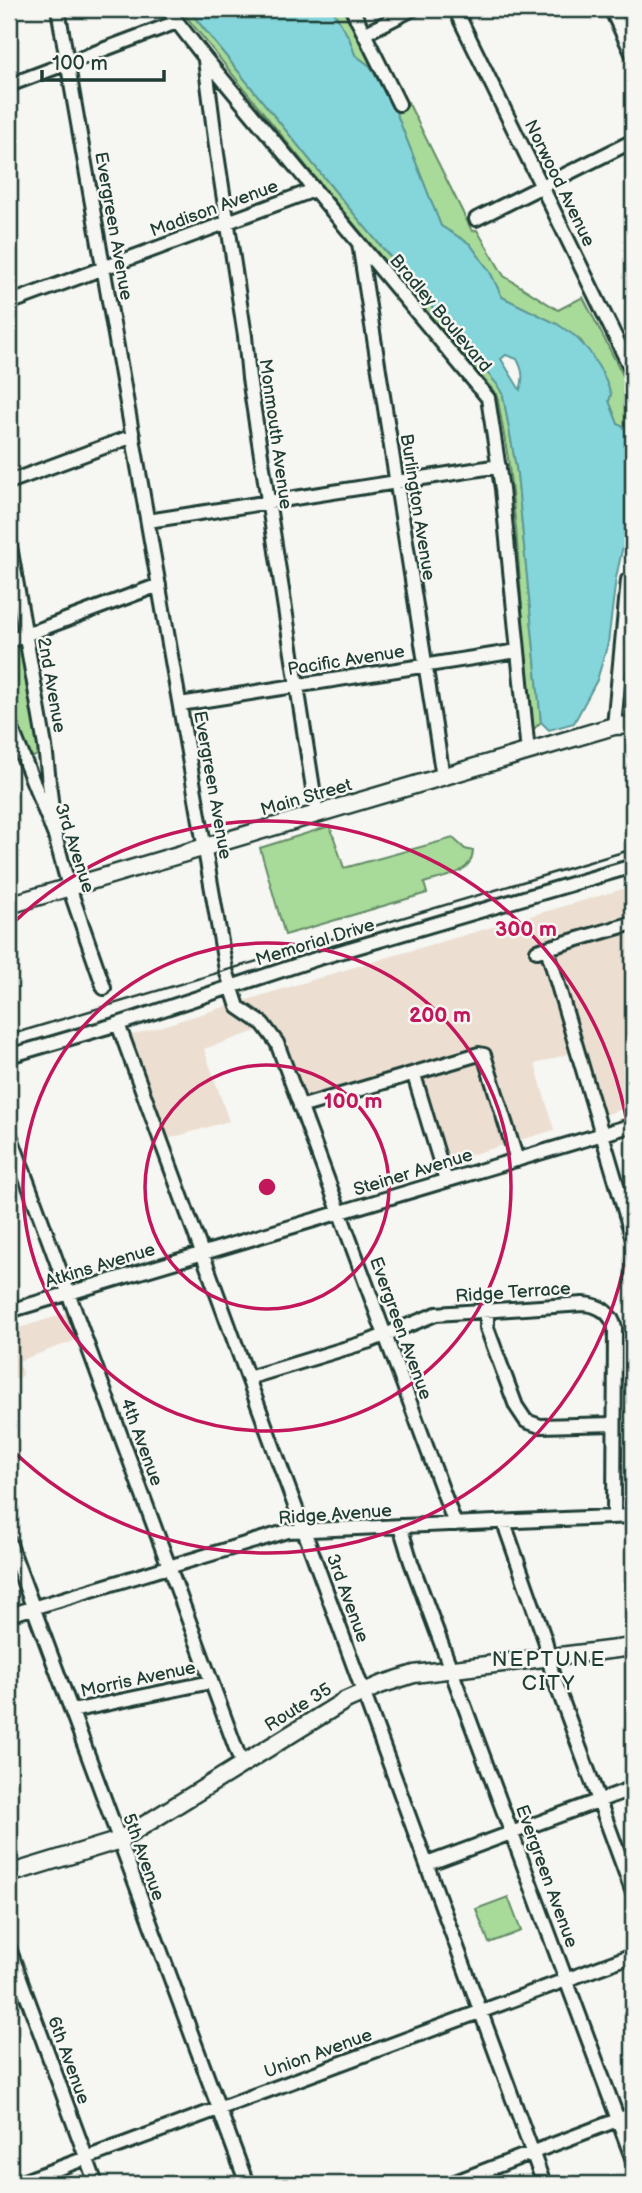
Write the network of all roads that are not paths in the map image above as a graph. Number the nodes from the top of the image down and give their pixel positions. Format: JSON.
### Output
{"nodes":[{"id":1,"x":58,"y":9,"type":"edge"},
{"id":2,"x":167,"y":9,"type":"edge"},
{"id":3,"x":352,"y":9,"type":"edge"},
{"id":4,"x":413,"y":9,"type":"edge"},
{"id":5,"x":455,"y":9,"type":"edge"},
{"id":6,"x":611,"y":9,"type":"edge"},
{"id":7,"x":177,"y":22,"type":"junction"},
{"id":8,"x":364,"y":33,"type":"junction"},
{"id":9,"x":633,"y":55,"type":"edge"},
{"id":10,"x":205,"y":58,"type":"junction"},
{"id":11,"x":67,"y":63,"type":"junction"},
{"id":12,"x":9,"y":85,"type":"edge"},
{"id":13,"x":399,"y":104,"type":"dead end"},
{"id":14,"x":633,"y":141,"type":"edge"},
{"id":15,"x":541,"y":185,"type":"junction"},
{"id":16,"x":314,"y":190,"type":"junction"},
{"id":17,"x":475,"y":219,"type":"dead end"},
{"id":18,"x":227,"y":222,"type":"junction"},
{"id":19,"x":359,"y":243,"type":"junction"},
{"id":20,"x":104,"y":268,"type":"junction"},
{"id":21,"x":9,"y":303,"type":"edge"},
{"id":22,"x":633,"y":373,"type":"edge"},
{"id":23,"x":133,"y":436,"type":"junction"},
{"id":24,"x":499,"y":466,"type":"junction"},
{"id":25,"x":9,"y":482,"type":"edge"},
{"id":26,"x":397,"y":482,"type":"junction"},
{"id":27,"x":268,"y":502,"type":"junction"},
{"id":28,"x":148,"y":521,"type":"junction"},
{"id":29,"x":9,"y":540,"type":"edge"},
{"id":30,"x":628,"y":580,"type":"dead end"},
{"id":31,"x":159,"y":585,"type":"junction"},
{"id":32,"x":26,"y":634,"type":"junction"},
{"id":33,"x":9,"y":640,"type":"edge"},
{"id":34,"x":518,"y":651,"type":"junction"},
{"id":35,"x":424,"y":665,"type":"junction"},
{"id":36,"x":297,"y":685,"type":"junction"},
{"id":37,"x":180,"y":704,"type":"junction"},
{"id":38,"x":633,"y":714,"type":"edge"},
{"id":39,"x":9,"y":722,"type":"edge"},
{"id":40,"x":633,"y":725,"type":"edge"},
{"id":41,"x":614,"y":726,"type":"junction"},
{"id":42,"x":528,"y":752,"type":"junction"},
{"id":43,"x":443,"y":777,"type":"junction"},
{"id":44,"x":317,"y":814,"type":"junction"},
{"id":45,"x":55,"y":836,"type":"junction"},
{"id":46,"x":206,"y":847,"type":"junction"},
{"id":47,"x":633,"y":866,"type":"edge"},
{"id":48,"x":69,"y":887,"type":"junction"},
{"id":49,"x":9,"y":905,"type":"edge"},
{"id":50,"x":633,"y":924,"type":"edge"},
{"id":51,"x":231,"y":987,"type":"junction"},
{"id":52,"x":104,"y":988,"type":"dead end"},
{"id":53,"x":118,"y":1024,"type":"junction"},
{"id":54,"x":9,"y":1056,"type":"edge"},
{"id":55,"x":414,"y":1075,"type":"junction"},
{"id":56,"x":300,"y":1108,"type":"junction"},
{"id":57,"x":633,"y":1125,"type":"edge"},
{"id":58,"x":9,"y":1132,"type":"edge"},
{"id":59,"x":602,"y":1134,"type":"junction"},
{"id":60,"x":517,"y":1160,"type":"junction"},
{"id":61,"x":446,"y":1181,"type":"junction"},
{"id":62,"x":340,"y":1213,"type":"junction"},
{"id":63,"x":633,"y":1239,"type":"edge"},
{"id":64,"x":202,"y":1254,"type":"junction"},
{"id":65,"x":68,"y":1293,"type":"junction"},
{"id":66,"x":9,"y":1311,"type":"edge"},
{"id":67,"x":487,"y":1311,"type":"junction"},
{"id":68,"x":384,"y":1334,"type":"junction"},
{"id":69,"x":248,"y":1378,"type":"junction"},
{"id":70,"x":614,"y":1424,"type":"junction"},
{"id":71,"x":633,"y":1516,"type":"edge"},
{"id":72,"x":614,"y":1517,"type":"junction"},
{"id":73,"x":504,"y":1523,"type":"junction"},
{"id":74,"x":455,"y":1524,"type":"junction"},
{"id":75,"x":400,"y":1526,"type":"junction"},
{"id":76,"x":304,"y":1530,"type":"junction"},
{"id":77,"x":9,"y":1542,"type":"edge"},
{"id":78,"x":169,"y":1567,"type":"junction"},
{"id":79,"x":33,"y":1607,"type":"junction"},
{"id":80,"x":9,"y":1615,"type":"edge"},
{"id":81,"x":633,"y":1647,"type":"edge"},
{"id":82,"x":549,"y":1657,"type":"junction"},
{"id":83,"x":451,"y":1669,"type":"junction"},
{"id":84,"x":211,"y":1682,"type":"junction"},
{"id":85,"x":363,"y":1692,"type":"junction"},
{"id":86,"x":72,"y":1711,"type":"junction"},
{"id":87,"x":242,"y":1765,"type":"junction"},
{"id":88,"x":633,"y":1788,"type":"edge"},
{"id":89,"x":599,"y":1800,"type":"junction"},
{"id":90,"x":512,"y":1832,"type":"junction"},
{"id":91,"x":120,"y":1840,"type":"junction"},
{"id":92,"x":427,"y":1864,"type":"junction"},
{"id":93,"x":9,"y":1874,"type":"edge"},
{"id":94,"x":633,"y":1893,"type":"edge"},
{"id":95,"x":9,"y":1948,"type":"edge"},
{"id":96,"x":633,"y":1955,"type":"edge"},
{"id":97,"x":567,"y":1980,"type":"junction"},
{"id":98,"x":481,"y":2012,"type":"junction"},
{"id":99,"x":219,"y":2109,"type":"junction"},
{"id":100,"x":633,"y":2114,"type":"edge"},
{"id":101,"x":619,"y":2120,"type":"junction"},
{"id":102,"x":533,"y":2152,"type":"junction"},
{"id":103,"x":87,"y":2158,"type":"junction"},
{"id":104,"x":633,"y":2160,"type":"edge"},
{"id":105,"x":16,"y":2184,"type":"edge"},
{"id":106,"x":96,"y":2184,"type":"edge"},
{"id":107,"x":247,"y":2184,"type":"edge"},
{"id":108,"x":450,"y":2184,"type":"edge"},
{"id":109,"x":544,"y":2184,"type":"edge"}],
"edges":[{"from":1,"to":11,"type":"street","name":"Evergreen Avenue"},
{"from":2,"to":7,"type":"street","name":"Bradley Boulevard"},
{"from":3,"to":8,"type":"street"},
{"from":4,"to":8,"type":"street"},
{"from":5,"to":15,"type":"street","name":"Norwood Avenue"},
{"from":6,"to":9,"type":"street"},
{"from":7,"to":10,"type":"street","name":"Bradley Boulevard"},
{"from":7,"to":11,"type":"street"},
{"from":8,"to":13,"type":"street"},
{"from":10,"to":16,"type":"street","name":"Bradley Boulevard"},
{"from":10,"to":18,"type":"street","name":"Monmouth Avenue"},
{"from":11,"to":12,"type":"street"},
{"from":11,"to":20,"type":"street","name":"Evergreen Avenue"},
{"from":14,"to":15,"type":"street"},
{"from":15,"to":17,"type":"street"},
{"from":15,"to":22,"type":"street","name":"Norwood Avenue"},
{"from":16,"to":18,"type":"street","name":"Madison Avenue"},
{"from":16,"to":19,"type":"street","name":"Bradley Boulevard"},
{"from":18,"to":20,"type":"street","name":"Madison Avenue"},
{"from":18,"to":27,"type":"street","name":"Monmouth Avenue"},
{"from":19,"to":24,"type":"street","name":"Bradley Boulevard"},
{"from":19,"to":26,"type":"street","name":"Burlington Avenue"},
{"from":20,"to":21,"type":"street","name":"Madison Avenue"},
{"from":20,"to":23,"type":"street","name":"Evergreen Avenue"},
{"from":23,"to":25,"type":"street"},
{"from":23,"to":28,"type":"street","name":"Evergreen Avenue"},
{"from":24,"to":26,"type":"street"},
{"from":24,"to":34,"type":"street","name":"Bradley Boulevard"},
{"from":26,"to":27,"type":"street"},
{"from":26,"to":35,"type":"street","name":"Burlington Avenue"},
{"from":27,"to":28,"type":"street"},
{"from":27,"to":36,"type":"street","name":"Monmouth Avenue"},
{"from":28,"to":31,"type":"street","name":"Evergreen Avenue"},
{"from":29,"to":32,"type":"street","name":"2nd Avenue"},
{"from":30,"to":41,"type":"street"},
{"from":31,"to":32,"type":"street"},
{"from":31,"to":37,"type":"street","name":"Evergreen Avenue"},
{"from":32,"to":33,"type":"street"},
{"from":32,"to":45,"type":"street","name":"2nd Avenue"},
{"from":34,"to":35,"type":"street","name":"Pacific Avenue"},
{"from":34,"to":42,"type":"street","name":"Bradley Boulevard"},
{"from":35,"to":36,"type":"street","name":"Pacific Avenue"},
{"from":35,"to":43,"type":"street","name":"Burlington Avenue"},
{"from":36,"to":37,"type":"street","name":"Pacific Avenue"},
{"from":36,"to":44,"type":"street","name":"Monmouth Avenue"},
{"from":37,"to":46,"type":"street","name":"Evergreen Avenue"},
{"from":38,"to":41,"type":"main road","name":"Main Street"},
{"from":39,"to":45,"type":"street","name":"3rd Avenue"},
{"from":40,"to":41,"type":"main road","name":"Main Street"},
{"from":41,"to":42,"type":"main road","name":"Main Street"},
{"from":42,"to":43,"type":"main road","name":"Main Street"},
{"from":43,"to":44,"type":"main road","name":"Main Street"},
{"from":44,"to":46,"type":"main road","name":"Main Street"},
{"from":45,"to":48,"type":"street","name":"3rd Avenue"},
{"from":46,"to":48,"type":"main road","name":"Main Street"},
{"from":46,"to":51,"type":"street","name":"Evergreen Avenue"},
{"from":47,"to":51,"type":"street","name":"Memorial Drive"},
{"from":48,"to":49,"type":"main road","name":"Main Street"},
{"from":48,"to":52,"type":"street","name":"3rd Avenue"},
{"from":50,"to":59,"type":"street"},
{"from":51,"to":53,"type":"street","name":"Memorial Drive"},
{"from":51,"to":56,"type":"street","name":"Evergreen Avenue"},
{"from":53,"to":54,"type":"street","name":"Memorial Drive"},
{"from":53,"to":64,"type":"street","name":"3rd Avenue"},
{"from":55,"to":56,"type":"street"},
{"from":55,"to":60,"type":"street"},
{"from":55,"to":61,"type":"street"},
{"from":56,"to":62,"type":"street","name":"Evergreen Avenue"},
{"from":57,"to":59,"type":"street","name":"Steiner Avenue"},
{"from":58,"to":65,"type":"street","name":"4th Avenue"},
{"from":59,"to":60,"type":"street","name":"Steiner Avenue"},
{"from":59,"to":63,"type":"street"},
{"from":60,"to":61,"type":"street","name":"Steiner Avenue"},
{"from":61,"to":62,"type":"street","name":"Steiner Avenue"},
{"from":62,"to":64,"type":"street","name":"Steiner Avenue"},
{"from":62,"to":68,"type":"street","name":"Evergreen Avenue"},
{"from":64,"to":65,"type":"street","name":"Atkins Avenue"},
{"from":64,"to":69,"type":"street","name":"3rd Avenue"},
{"from":65,"to":66,"type":"street","name":"Atkins Avenue"},
{"from":65,"to":78,"type":"street","name":"4th Avenue"},
{"from":67,"to":68,"type":"street","name":"Ridge Terrace"},
{"from":67,"to":70,"type":"street"},
{"from":67,"to":70,"type":"street","name":"Ridge Terrace"},
{"from":68,"to":69,"type":"street","name":"Ridge Terrace"},
{"from":68,"to":74,"type":"street","name":"Evergreen Avenue"},
{"from":69,"to":76,"type":"street","name":"3rd Avenue"},
{"from":70,"to":72,"type":"street","name":"Ridge Terrace"},
{"from":71,"to":72,"type":"street","name":"Ridge Avenue"},
{"from":72,"to":73,"type":"street","name":"Ridge Avenue"},
{"from":73,"to":74,"type":"street","name":"Ridge Avenue"},
{"from":73,"to":82,"type":"street"},
{"from":74,"to":75,"type":"street","name":"Ridge Avenue"},
{"from":75,"to":76,"type":"street","name":"Ridge Avenue"},
{"from":75,"to":83,"type":"street","name":"Evergreen Avenue"},
{"from":76,"to":78,"type":"street","name":"Ridge Avenue"},
{"from":76,"to":85,"type":"street","name":"3rd Avenue"},
{"from":77,"to":79,"type":"street","name":"5th Avenue"},
{"from":78,"to":79,"type":"street","name":"Ridge Avenue"},
{"from":78,"to":84,"type":"street","name":"4th Avenue"},
{"from":79,"to":80,"type":"street","name":"Ridge Avenue"},
{"from":79,"to":86,"type":"street","name":"5th Avenue"},
{"from":81,"to":82,"type":"main road","name":"Route 35"},
{"from":82,"to":83,"type":"main road","name":"Route 35"},
{"from":82,"to":89,"type":"street"},
{"from":83,"to":85,"type":"main road","name":"Route 35"},
{"from":83,"to":90,"type":"street","name":"Evergreen Avenue"},
{"from":84,"to":86,"type":"street","name":"Morris Avenue"},
{"from":84,"to":87,"type":"street","name":"4th Avenue"},
{"from":85,"to":87,"type":"main road","name":"Route 35"},
{"from":85,"to":92,"type":"street","name":"3rd Avenue"},
{"from":86,"to":91,"type":"street","name":"5th Avenue"},
{"from":87,"to":91,"type":"main road","name":"Route 35"},
{"from":88,"to":89,"type":"street"},
{"from":89,"to":90,"type":"street"},
{"from":89,"to":94,"type":"street"},
{"from":90,"to":92,"type":"street"},
{"from":90,"to":97,"type":"street","name":"Evergreen Avenue"},
{"from":91,"to":93,"type":"main road","name":"Route 35"},
{"from":91,"to":99,"type":"street","name":"5th Avenue"},
{"from":92,"to":98,"type":"street","name":"3rd Avenue"},
{"from":95,"to":103,"type":"street","name":"6th Avenue"},
{"from":96,"to":97,"type":"street","name":"Union Avenue"},
{"from":97,"to":98,"type":"street","name":"Union Avenue"},
{"from":97,"to":101,"type":"street","name":"Evergreen Avenue"},
{"from":98,"to":99,"type":"street","name":"Union Avenue"},
{"from":98,"to":102,"type":"street","name":"3rd Avenue"},
{"from":99,"to":103,"type":"street","name":"Union Avenue"},
{"from":99,"to":107,"type":"street","name":"5th Avenue"},
{"from":100,"to":101,"type":"street"},
{"from":101,"to":102,"type":"street"},
{"from":101,"to":104,"type":"street","name":"Evergreen Avenue"},
{"from":102,"to":108,"type":"street"},
{"from":102,"to":109,"type":"street","name":"3rd Avenue"},
{"from":103,"to":105,"type":"street","name":"Union Avenue"},
{"from":103,"to":106,"type":"street","name":"6th Avenue"}]}
